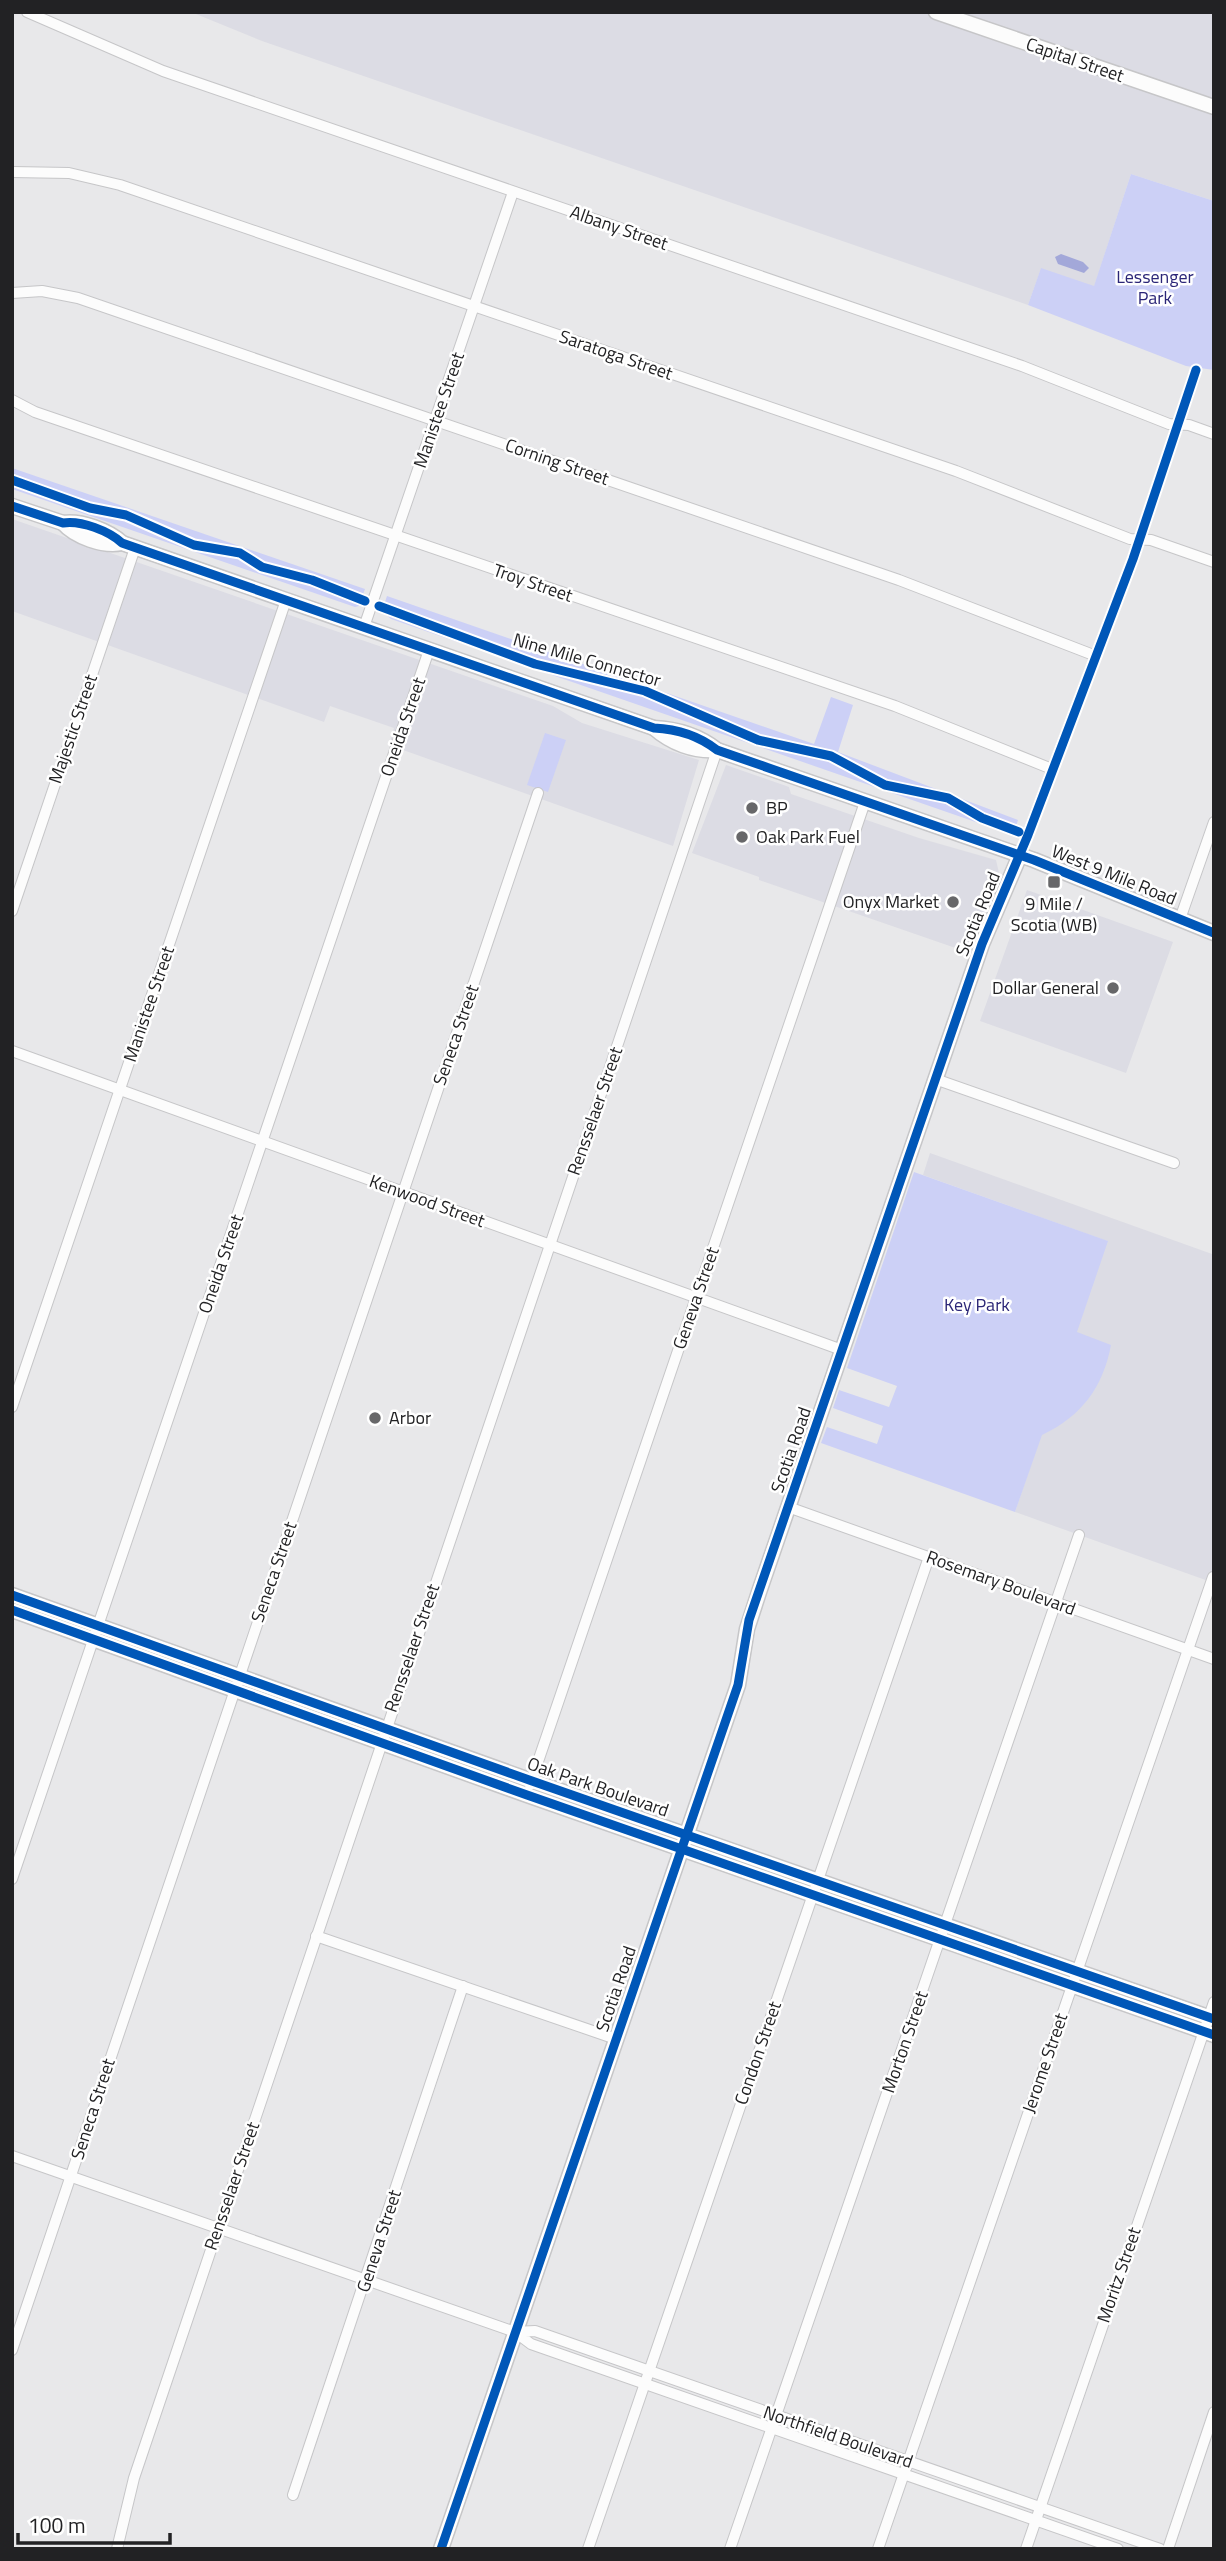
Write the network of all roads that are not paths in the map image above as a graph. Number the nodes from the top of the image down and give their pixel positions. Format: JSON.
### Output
{"nodes":[{"id":1,"x":27,"y":12,"type":"edge"},
{"id":2,"x":936,"y":12,"type":"edge"},
{"id":3,"x":1214,"y":107,"type":"edge"},
{"id":4,"x":12,"y":172,"type":"edge"},
{"id":5,"x":513,"y":192,"type":"junction"},
{"id":6,"x":12,"y":293,"type":"edge"},
{"id":7,"x":474,"y":306,"type":"junction"},
{"id":8,"x":1196,"y":370,"type":"dead end"},
{"id":9,"x":12,"y":400,"type":"edge"},
{"id":10,"x":435,"y":421,"type":"junction"},
{"id":11,"x":1179,"y":424,"type":"junction"},
{"id":12,"x":1214,"y":434,"type":"edge"},
{"id":13,"x":12,"y":506,"type":"edge"},
{"id":14,"x":396,"y":536,"type":"junction"},
{"id":15,"x":1140,"y":539,"type":"junction"},
{"id":16,"x":128,"y":546,"type":"junction"},
{"id":17,"x":1214,"y":562,"type":"edge"},
{"id":18,"x":286,"y":600,"type":"junction"},
{"id":19,"x":364,"y":627,"type":"junction"},
{"id":20,"x":429,"y":650,"type":"junction"},
{"id":21,"x":1096,"y":656,"type":"junction"},
{"id":22,"x":717,"y":750,"type":"junction"},
{"id":23,"x":1052,"y":768,"type":"junction"},
{"id":24,"x":538,"y":793,"type":"dead end"},
{"id":25,"x":865,"y":802,"type":"junction"},
{"id":26,"x":1214,"y":822,"type":"edge"},
{"id":27,"x":1020,"y":855,"type":"junction"},
{"id":28,"x":12,"y":911,"type":"edge"},
{"id":29,"x":1180,"y":919,"type":"junction"},
{"id":30,"x":1214,"y":933,"type":"edge"},
{"id":31,"x":12,"y":1051,"type":"edge"},
{"id":32,"x":935,"y":1079,"type":"junction"},
{"id":33,"x":120,"y":1090,"type":"junction"},
{"id":34,"x":262,"y":1141,"type":"junction"},
{"id":35,"x":1174,"y":1163,"type":"dead end"},
{"id":36,"x":403,"y":1192,"type":"junction"},
{"id":37,"x":550,"y":1245,"type":"junction"},
{"id":38,"x":696,"y":1298,"type":"junction"},
{"id":39,"x":842,"y":1350,"type":"junction"},
{"id":40,"x":12,"y":1407,"type":"edge"},
{"id":41,"x":788,"y":1507,"type":"junction"},
{"id":42,"x":1079,"y":1535,"type":"dead end"},
{"id":43,"x":929,"y":1557,"type":"junction"},
{"id":44,"x":1213,"y":1577,"type":"edge"},
{"id":45,"x":12,"y":1595,"type":"edge"},
{"id":46,"x":1056,"y":1603,"type":"junction"},
{"id":47,"x":12,"y":1610,"type":"edge"},
{"id":48,"x":96,"y":1632,"type":"junction"},
{"id":49,"x":1188,"y":1650,"type":"junction"},
{"id":50,"x":1214,"y":1659,"type":"edge"},
{"id":51,"x":236,"y":1682,"type":"junction"},
{"id":52,"x":383,"y":1736,"type":"junction"},
{"id":53,"x":529,"y":1788,"type":"junction"},
{"id":54,"x":684,"y":1842,"type":"junction"},
{"id":55,"x":12,"y":1879,"type":"edge"},
{"id":56,"x":815,"y":1888,"type":"junction"},
{"id":57,"x":942,"y":1933,"type":"junction"},
{"id":58,"x":316,"y":1936,"type":"junction"},
{"id":59,"x":1074,"y":1979,"type":"junction"},
{"id":60,"x":463,"y":1986,"type":"junction"},
{"id":61,"x":1214,"y":2003,"type":"edge"},
{"id":62,"x":1211,"y":2018,"type":"edge"},
{"id":63,"x":1209,"y":2034,"type":"edge"},
{"id":64,"x":616,"y":2039,"type":"junction"},
{"id":65,"x":12,"y":2156,"type":"edge"},
{"id":66,"x":71,"y":2177,"type":"junction"},
{"id":67,"x":218,"y":2228,"type":"junction"},
{"id":68,"x":366,"y":2279,"type":"junction"},
{"id":69,"x":515,"y":2332,"type":"junction"},
{"id":70,"x":12,"y":2350,"type":"edge"},
{"id":71,"x":649,"y":2371,"type":"junction"},
{"id":72,"x":644,"y":2384,"type":"junction"},
{"id":73,"x":1214,"y":2412,"type":"edge"},
{"id":74,"x":776,"y":2415,"type":"junction"},
{"id":75,"x":771,"y":2428,"type":"junction"},
{"id":76,"x":908,"y":2461,"type":"junction"},
{"id":77,"x":904,"y":2474,"type":"junction"},
{"id":78,"x":293,"y":2495,"type":"dead end"},
{"id":79,"x":1040,"y":2507,"type":"junction"},
{"id":80,"x":1036,"y":2520,"type":"junction"},
{"id":81,"x":117,"y":2549,"type":"edge"},
{"id":82,"x":441,"y":2549,"type":"edge"},
{"id":83,"x":588,"y":2549,"type":"edge"},
{"id":84,"x":730,"y":2549,"type":"edge"},
{"id":85,"x":878,"y":2549,"type":"edge"},
{"id":86,"x":1026,"y":2549,"type":"edge"},
{"id":87,"x":1118,"y":2549,"type":"edge"},
{"id":88,"x":1160,"y":2549,"type":"edge"},
{"id":89,"x":1168,"y":2549,"type":"edge"}],
"edges":[{"from":1,"to":5,"type":"street","name":"Albany Street"},
{"from":2,"to":3,"type":"street","name":"Capital Street"},
{"from":4,"to":7,"type":"street","name":"Saratoga Street"},
{"from":5,"to":7,"type":"street","name":"Manistee Street"},
{"from":5,"to":11,"type":"street","name":"Albany Street"},
{"from":6,"to":10,"type":"street","name":"Corning Street"},
{"from":7,"to":10,"type":"street","name":"Manistee Street"},
{"from":7,"to":15,"type":"street","name":"Saratoga Street"},
{"from":8,"to":11,"type":"street","name":"Scotia Road"},
{"from":9,"to":14,"type":"street","name":"Troy Street"},
{"from":10,"to":14,"type":"street","name":"Manistee Street"},
{"from":10,"to":21,"type":"street","name":"Corning Street"},
{"from":11,"to":12,"type":"street","name":"Albany Street"},
{"from":11,"to":15,"type":"street","name":"Scotia Road"},
{"from":13,"to":16,"type":"street","name":"West 9 Mile Road"},
{"from":14,"to":19,"type":"street","name":"Manistee Street"},
{"from":14,"to":23,"type":"street","name":"Troy Street"},
{"from":15,"to":17,"type":"street","name":"Saratoga Street"},
{"from":15,"to":21,"type":"street","name":"Scotia Road"},
{"from":16,"to":18,"type":"street","name":"West 9 Mile Road"},
{"from":16,"to":28,"type":"street","name":"Majestic Street"},
{"from":18,"to":19,"type":"street","name":"West 9 Mile Road"},
{"from":18,"to":33,"type":"street","name":"Manistee Street"},
{"from":19,"to":20,"type":"street","name":"West 9 Mile Road"},
{"from":20,"to":22,"type":"street","name":"West 9 Mile Road"},
{"from":20,"to":34,"type":"street","name":"Oneida Street"},
{"from":21,"to":23,"type":"street","name":"Scotia Road"},
{"from":22,"to":25,"type":"street","name":"West 9 Mile Road"},
{"from":22,"to":37,"type":"street","name":"Rensselaer Street"},
{"from":23,"to":27,"type":"street","name":"Scotia Road"},
{"from":24,"to":36,"type":"street","name":"Seneca Street"},
{"from":25,"to":27,"type":"street","name":"West 9 Mile Road"},
{"from":25,"to":38,"type":"street","name":"Geneva Street"},
{"from":26,"to":29,"type":"street"},
{"from":27,"to":29,"type":"street","name":"West 9 Mile Road"},
{"from":27,"to":32,"type":"street","name":"Scotia Road"},
{"from":29,"to":30,"type":"street","name":"West 9 Mile Road"},
{"from":31,"to":33,"type":"street","name":"Kenwood Street"},
{"from":32,"to":35,"type":"street"},
{"from":32,"to":39,"type":"street","name":"Scotia Road"},
{"from":33,"to":34,"type":"street","name":"Kenwood Street"},
{"from":33,"to":40,"type":"street","name":"Manistee Street"},
{"from":34,"to":36,"type":"street","name":"Kenwood Street"},
{"from":34,"to":48,"type":"street","name":"Oneida Street"},
{"from":36,"to":37,"type":"street","name":"Kenwood Street"},
{"from":36,"to":51,"type":"street","name":"Seneca Street"},
{"from":37,"to":38,"type":"street","name":"Kenwood Street"},
{"from":37,"to":52,"type":"street","name":"Rensselaer Street"},
{"from":38,"to":39,"type":"street","name":"Kenwood Street"},
{"from":38,"to":53,"type":"street","name":"Geneva Street"},
{"from":39,"to":41,"type":"street","name":"Scotia Road"},
{"from":41,"to":43,"type":"street","name":"Rosemary Boulevard"},
{"from":41,"to":54,"type":"street","name":"Scotia Road"},
{"from":42,"to":46,"type":"street","name":"Morton Street"},
{"from":43,"to":46,"type":"street","name":"Rosemary Boulevard"},
{"from":43,"to":56,"type":"street","name":"Condon Street"},
{"from":44,"to":49,"type":"street","name":"Jerome Street"},
{"from":45,"to":48,"type":"street","name":"Oak Park Boulevard"},
{"from":46,"to":49,"type":"street","name":"Rosemary Boulevard"},
{"from":46,"to":57,"type":"street","name":"Morton Street"},
{"from":47,"to":48,"type":"street","name":"Oak Park Boulevard"},
{"from":48,"to":51,"type":"street","name":"Oak Park Boulevard"},
{"from":48,"to":55,"type":"street","name":"Oneida Street"},
{"from":49,"to":50,"type":"street","name":"Rosemary Boulevard"},
{"from":49,"to":59,"type":"street","name":"Jerome Street"},
{"from":51,"to":52,"type":"street","name":"Oak Park Boulevard"},
{"from":51,"to":66,"type":"street","name":"Seneca Street"},
{"from":52,"to":53,"type":"street","name":"Oak Park Boulevard"},
{"from":52,"to":58,"type":"street","name":"Rensselaer Street"},
{"from":53,"to":54,"type":"street","name":"Oak Park Boulevard"},
{"from":54,"to":56,"type":"street","name":"Oak Park Boulevard"},
{"from":54,"to":64,"type":"street","name":"Scotia Road"},
{"from":56,"to":57,"type":"street","name":"Oak Park Boulevard"},
{"from":56,"to":71,"type":"street","name":"Condon Street"},
{"from":57,"to":59,"type":"street","name":"Oak Park Boulevard"},
{"from":57,"to":74,"type":"street","name":"Morton Street"},
{"from":58,"to":60,"type":"street"},
{"from":58,"to":67,"type":"street","name":"Rensselaer Street"},
{"from":59,"to":62,"type":"street","name":"Oak Park Boulevard"},
{"from":59,"to":63,"type":"street","name":"Oak Park Boulevard"},
{"from":59,"to":76,"type":"street","name":"Jerome Street"},
{"from":60,"to":64,"type":"street"},
{"from":60,"to":68,"type":"street","name":"Geneva Street"},
{"from":61,"to":62,"type":"street","name":"Moritz Street"},
{"from":62,"to":63,"type":"street","name":"Moritz Street"},
{"from":63,"to":79,"type":"street","name":"Moritz Street"},
{"from":64,"to":69,"type":"street","name":"Scotia Road"},
{"from":65,"to":66,"type":"street","name":"Northfield Boulevard"},
{"from":66,"to":67,"type":"street","name":"Northfield Boulevard"},
{"from":66,"to":70,"type":"street","name":"Seneca Street"},
{"from":67,"to":68,"type":"street","name":"Northfield Boulevard"},
{"from":67,"to":81,"type":"street","name":"Rensselaer Street"},
{"from":68,"to":69,"type":"street","name":"Northfield Boulevard"},
{"from":68,"to":78,"type":"street","name":"Geneva Street"},
{"from":69,"to":71,"type":"street","name":"Northfield Boulevard"},
{"from":69,"to":72,"type":"street","name":"Northfield Boulevard"},
{"from":69,"to":82,"type":"street","name":"Scotia Road"},
{"from":71,"to":72,"type":"street","name":"Condon Street"},
{"from":71,"to":74,"type":"street","name":"Northfield Boulevard"},
{"from":72,"to":75,"type":"street","name":"Northfield Boulevard"},
{"from":72,"to":83,"type":"street","name":"Condon Street"},
{"from":73,"to":89,"type":"street"},
{"from":74,"to":75,"type":"street","name":"Morton Street"},
{"from":74,"to":76,"type":"street","name":"Northfield Boulevard"},
{"from":75,"to":77,"type":"street","name":"Northfield Boulevard"},
{"from":75,"to":84,"type":"street","name":"Morton Street"},
{"from":76,"to":77,"type":"street","name":"Jerome Street"},
{"from":76,"to":79,"type":"street","name":"Northfield Boulevard"},
{"from":77,"to":80,"type":"street","name":"Northfield Boulevard"},
{"from":77,"to":85,"type":"street","name":"Jerome Street"},
{"from":79,"to":80,"type":"street","name":"Moritz Street"},
{"from":79,"to":88,"type":"street","name":"Northfield Boulevard"},
{"from":80,"to":86,"type":"street","name":"Moritz Street"},
{"from":80,"to":87,"type":"street","name":"Northfield Boulevard"}]}
